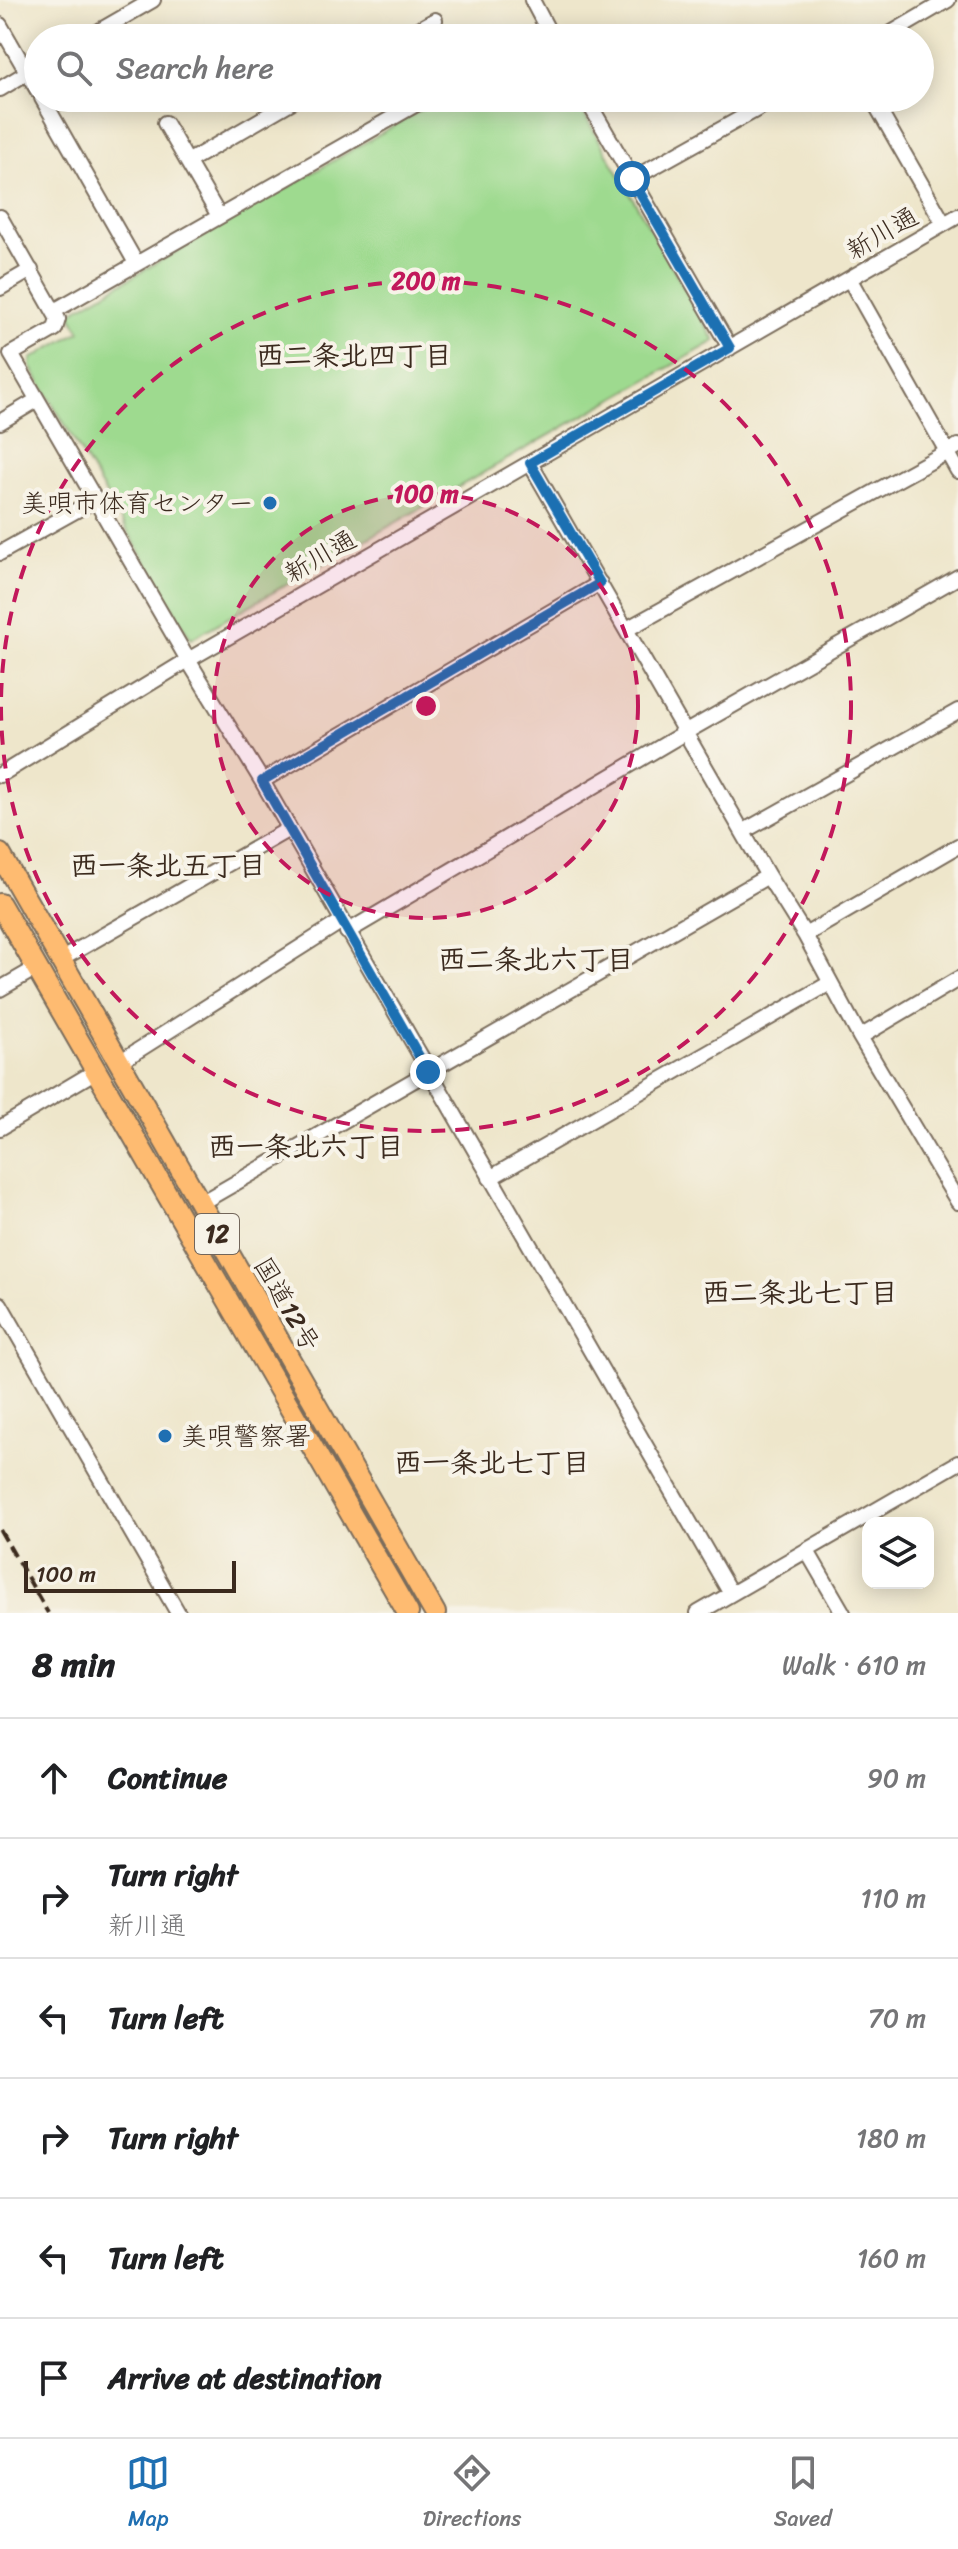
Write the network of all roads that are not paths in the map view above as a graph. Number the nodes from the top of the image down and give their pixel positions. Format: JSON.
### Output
{"nodes":[{"id":1,"x":532,"y":0,"type":"edge"},
{"id":2,"x":948,"y":0,"type":"edge"},
{"id":3,"x":147,"y":1,"type":"edge"},
{"id":4,"x":435,"y":20,"type":"dead end"},
{"id":5,"x":110,"y":24,"type":"edge"},
{"id":6,"x":428,"y":24,"type":"edge"},
{"id":7,"x":545,"y":24,"type":"edge"},
{"id":8,"x":907,"y":24,"type":"edge"},
{"id":9,"x":0,"y":25,"type":"edge"},
{"id":10,"x":24,"y":57,"type":"edge"},
{"id":11,"x":24,"y":74,"type":"edge"},
{"id":12,"x":0,"y":89,"type":"edge"},
{"id":13,"x":50,"y":112,"type":"edge"},
{"id":14,"x":274,"y":112,"type":"edge"},
{"id":15,"x":402,"y":112,"type":"edge"},
{"id":16,"x":594,"y":112,"type":"edge"},
{"id":17,"x":752,"y":112,"type":"edge"},
{"id":18,"x":880,"y":112,"type":"edge"},
{"id":19,"x":165,"y":123,"type":"dead end"},
{"id":20,"x":189,"y":161,"type":"junction"},
{"id":21,"x":632,"y":179,"type":"junction"},
{"id":22,"x":219,"y":216,"type":"junction"},
{"id":23,"x":958,"y":216,"type":"edge"},
{"id":24,"x":0,"y":217,"type":"edge"},
{"id":25,"x":944,"y":224,"type":"junction"},
{"id":26,"x":136,"y":263,"type":"junction"},
{"id":27,"x":31,"y":270,"type":"junction"},
{"id":28,"x":850,"y":280,"type":"junction"},
{"id":29,"x":0,"y":288,"type":"edge"},
{"id":30,"x":54,"y":311,"type":"junction"},
{"id":31,"x":730,"y":348,"type":"junction"},
{"id":32,"x":37,"y":400,"type":"junction"},
{"id":33,"x":0,"y":422,"type":"edge"},
{"id":34,"x":953,"y":449,"type":"edge"},
{"id":35,"x":530,"y":463,"type":"junction"},
{"id":36,"x":958,"y":471,"type":"edge"},
{"id":37,"x":95,"y":500,"type":"junction"},
{"id":38,"x":0,"y":553,"type":"edge"},
{"id":39,"x":958,"y":577,"type":"edge"},
{"id":40,"x":600,"y":583,"type":"junction"},
{"id":41,"x":627,"y":629,"type":"junction"},
{"id":42,"x":188,"y":660,"type":"junction"},
{"id":43,"x":958,"y":711,"type":"edge"},
{"id":44,"x":686,"y":732,"type":"junction"},
{"id":45,"x":0,"y":775,"type":"edge"},
{"id":46,"x":262,"y":781,"type":"junction"},
{"id":47,"x":289,"y":829,"type":"junction"},
{"id":48,"x":744,"y":831,"type":"junction"},
{"id":49,"x":958,"y":846,"type":"edge"},
{"id":50,"x":0,"y":854,"type":"edge"},
{"id":51,"x":768,"y":876,"type":"junction"},
{"id":52,"x":0,"y":904,"type":"edge"},
{"id":53,"x":344,"y":926,"type":"junction"},
{"id":54,"x":805,"y":935,"type":"junction"},
{"id":55,"x":60,"y":960,"type":"junction"},
{"id":56,"x":38,"y":967,"type":"junction"},
{"id":57,"x":958,"y":979,"type":"edge"},
{"id":58,"x":830,"y":983,"type":"junction"},
{"id":59,"x":0,"y":989,"type":"edge"},
{"id":60,"x":860,"y":1037,"type":"junction"},
{"id":61,"x":118,"y":1063,"type":"junction"},
{"id":62,"x":96,"y":1071,"type":"junction"},
{"id":63,"x":428,"y":1072,"type":"junction"},
{"id":64,"x":0,"y":1128,"type":"edge"},
{"id":65,"x":490,"y":1178,"type":"junction"},
{"id":66,"x":953,"y":1182,"type":"edge"},
{"id":67,"x":958,"y":1202,"type":"edge"},
{"id":68,"x":199,"y":1204,"type":"junction"},
{"id":69,"x":0,"y":1304,"type":"edge"},
{"id":70,"x":958,"y":1463,"type":"edge"},
{"id":71,"x":807,"y":1551,"type":"junction"},
{"id":72,"x":731,"y":1594,"type":"junction"},
{"id":73,"x":178,"y":1613,"type":"edge"},
{"id":74,"x":408,"y":1613,"type":"edge"},
{"id":75,"x":435,"y":1613,"type":"edge"},
{"id":76,"x":698,"y":1613,"type":"edge"},
{"id":77,"x":843,"y":1613,"type":"edge"}],
"edges":[{"from":1,"to":7,"type":"street"},
{"from":2,"to":8,"type":"street"},
{"from":3,"to":5,"type":"street"},
{"from":4,"to":6,"type":"street"},
{"from":9,"to":10,"type":"street"},
{"from":11,"to":12,"type":"street"},
{"from":13,"to":26,"type":"street"},
{"from":14,"to":20,"type":"street"},
{"from":15,"to":22,"type":"street"},
{"from":16,"to":21,"type":"street"},
{"from":17,"to":21,"type":"street"},
{"from":18,"to":25,"type":"street"},
{"from":19,"to":20,"type":"street"},
{"from":20,"to":22,"type":"street"},
{"from":21,"to":31,"type":"street"},
{"from":22,"to":26,"type":"street"},
{"from":23,"to":25,"type":"street","name":"新川通"},
{"from":24,"to":27,"type":"street"},
{"from":25,"to":28,"type":"street","name":"新川通"},
{"from":26,"to":30,"type":"street"},
{"from":27,"to":29,"type":"street"},
{"from":27,"to":30,"type":"street"},
{"from":28,"to":31,"type":"street","name":"新川通"},
{"from":28,"to":34,"type":"street"},
{"from":30,"to":32,"type":"street"},
{"from":31,"to":35,"type":"street","name":"新川通"},
{"from":32,"to":33,"type":"street"},
{"from":32,"to":37,"type":"street"},
{"from":34,"to":36,"type":"street"},
{"from":34,"to":41,"type":"street"},
{"from":35,"to":40,"type":"street"},
{"from":35,"to":42,"type":"street","name":"新川通"},
{"from":37,"to":38,"type":"street"},
{"from":37,"to":42,"type":"street"},
{"from":39,"to":44,"type":"street"},
{"from":40,"to":41,"type":"street"},
{"from":40,"to":46,"type":"street"},
{"from":41,"to":44,"type":"street"},
{"from":42,"to":45,"type":"street","name":"新川通"},
{"from":42,"to":46,"type":"street"},
{"from":43,"to":48,"type":"street"},
{"from":44,"to":48,"type":"street"},
{"from":44,"to":53,"type":"street"},
{"from":46,"to":47,"type":"street"},
{"from":47,"to":53,"type":"street"},
{"from":47,"to":55,"type":"street"},
{"from":48,"to":51,"type":"street"},
{"from":49,"to":54,"type":"street"},
{"from":50,"to":55,"type":"highway","name":"国道12号","number":"12"},
{"from":51,"to":54,"type":"street"},
{"from":51,"to":63,"type":"street"},
{"from":52,"to":56,"type":"highway","name":"国道12号","number":"12"},
{"from":53,"to":61,"type":"street"},
{"from":53,"to":63,"type":"street"},
{"from":54,"to":58,"type":"street"},
{"from":55,"to":61,"type":"highway","name":"国道12号","number":"12"},
{"from":56,"to":59,"type":"street"},
{"from":56,"to":62,"type":"highway","name":"国道12号","number":"12"},
{"from":57,"to":60,"type":"street"},
{"from":58,"to":60,"type":"street"},
{"from":58,"to":65,"type":"street"},
{"from":60,"to":66,"type":"street"},
{"from":61,"to":68,"type":"highway","name":"国道12号","number":"12"},
{"from":62,"to":64,"type":"street"},
{"from":62,"to":74,"type":"highway","name":"国道12号","number":"12"},
{"from":63,"to":65,"type":"street"},
{"from":63,"to":68,"type":"street"},
{"from":65,"to":72,"type":"street"},
{"from":66,"to":67,"type":"street"},
{"from":68,"to":75,"type":"highway","name":"国道12号","number":"12"},
{"from":69,"to":73,"type":"street"},
{"from":70,"to":71,"type":"street"},
{"from":71,"to":72,"type":"street"},
{"from":71,"to":77,"type":"street"},
{"from":72,"to":76,"type":"street"}]}
